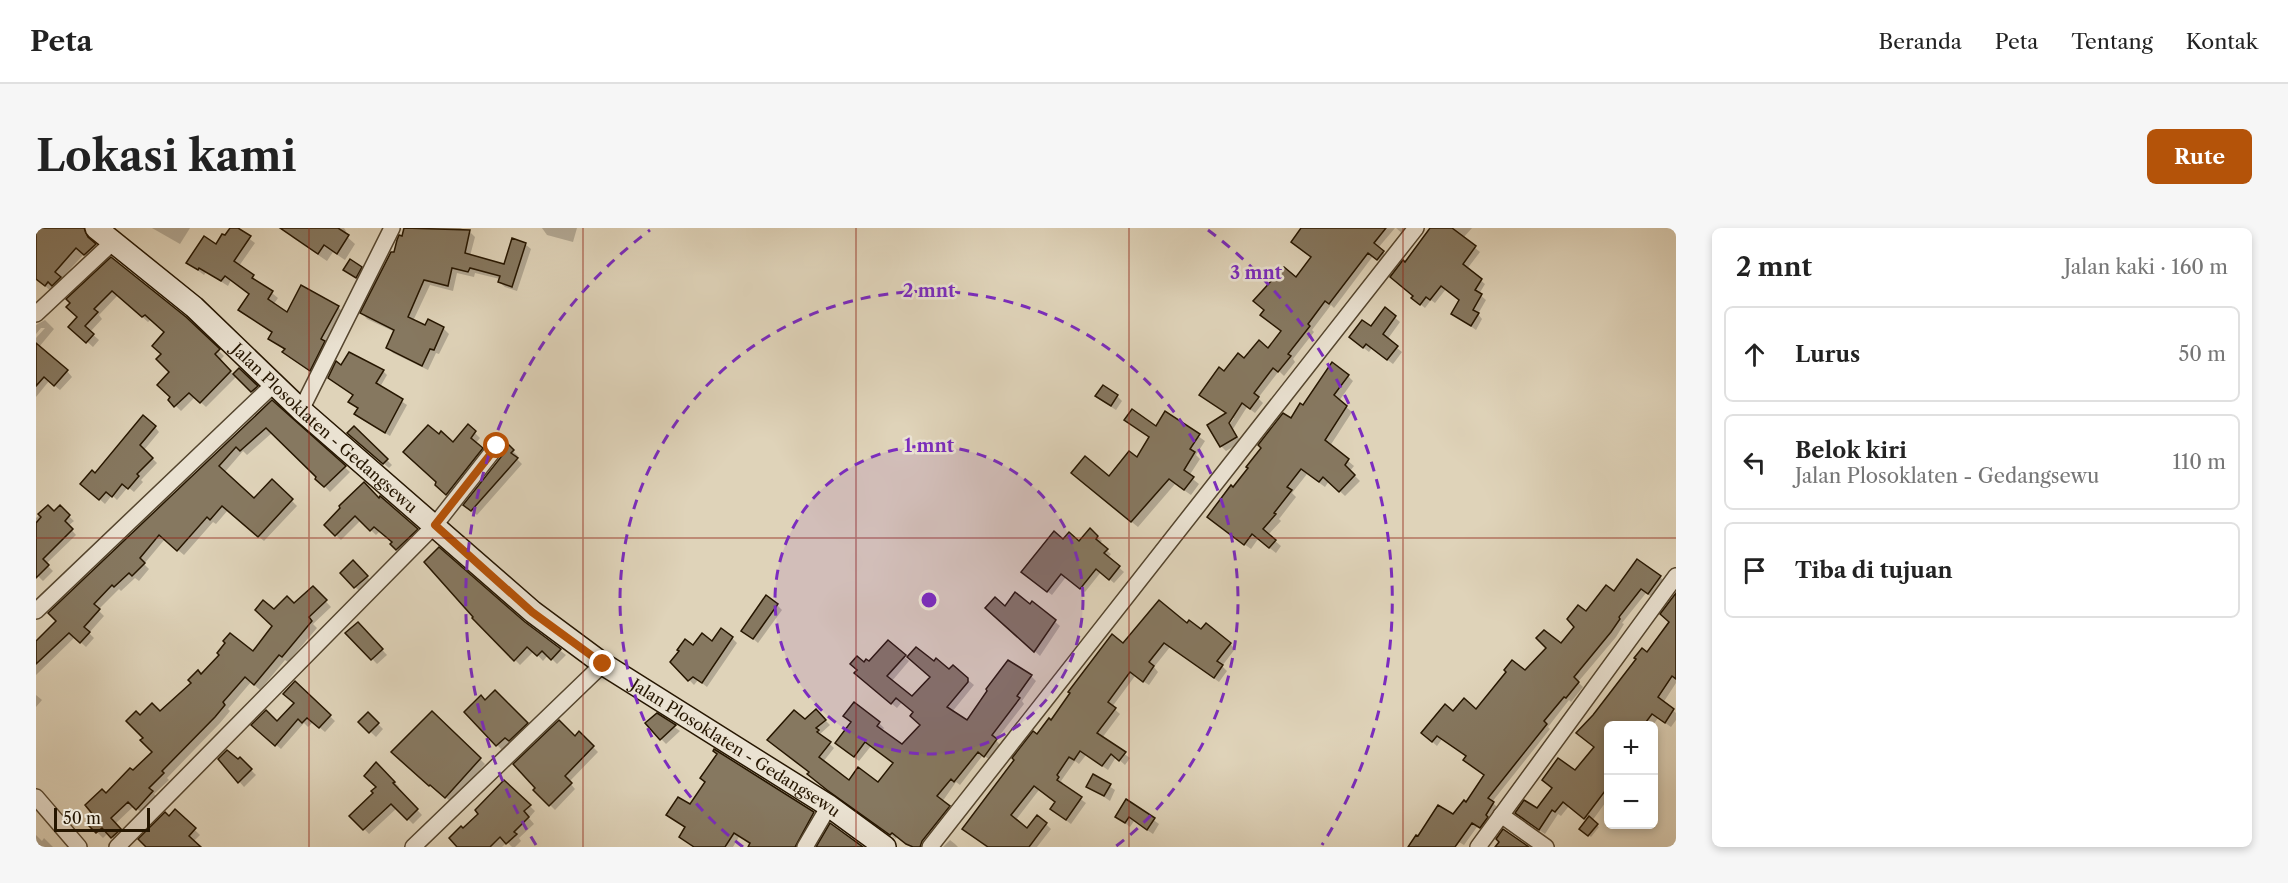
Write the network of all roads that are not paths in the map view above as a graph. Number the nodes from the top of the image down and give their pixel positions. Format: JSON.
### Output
{"nodes":[{"id":1,"x":96,"y":228,"type":"edge"},
{"id":2,"x":393,"y":228,"type":"edge"},
{"id":3,"x":1416,"y":228,"type":"edge"},
{"id":4,"x":113,"y":242,"type":"junction"},
{"id":5,"x":36,"y":315,"type":"edge"},
{"id":6,"x":274,"y":384,"type":"junction"},
{"id":7,"x":301,"y":410,"type":"junction"},
{"id":8,"x":497,"y":446,"type":"dead end"},
{"id":9,"x":435,"y":525,"type":"junction"},
{"id":10,"x":1676,"y":576,"type":"edge"},
{"id":11,"x":36,"y":610,"type":"edge"},
{"id":12,"x":603,"y":664,"type":"junction"},
{"id":13,"x":36,"y":797,"type":"edge"},
{"id":14,"x":830,"y":806,"type":"junction"},
{"id":15,"x":1501,"y":815,"type":"junction"},
{"id":16,"x":79,"y":847,"type":"edge"},
{"id":17,"x":117,"y":847,"type":"edge"},
{"id":18,"x":413,"y":847,"type":"edge"},
{"id":19,"x":806,"y":847,"type":"edge"},
{"id":20,"x":885,"y":847,"type":"edge"},
{"id":21,"x":930,"y":847,"type":"edge"},
{"id":22,"x":1478,"y":847,"type":"edge"},
{"id":23,"x":1546,"y":847,"type":"edge"}],
"edges":[{"from":1,"to":4,"type":"main road","name":"Jalan Plosoklaten - Gedangsewu"},
{"from":2,"to":7,"type":"street"},
{"from":3,"to":21,"type":"street"},
{"from":4,"to":5,"type":"street"},
{"from":4,"to":6,"type":"main road","name":"Jalan Plosoklaten - Gedangsewu"},
{"from":6,"to":7,"type":"main road","name":"Jalan Plosoklaten - Gedangsewu"},
{"from":6,"to":11,"type":"street"},
{"from":7,"to":9,"type":"main road","name":"Jalan Plosoklaten - Gedangsewu"},
{"from":8,"to":9,"type":"street"},
{"from":9,"to":12,"type":"main road","name":"Jalan Plosoklaten - Gedangsewu"},
{"from":9,"to":17,"type":"street"},
{"from":10,"to":15,"type":"street"},
{"from":12,"to":14,"type":"main road","name":"Jalan Plosoklaten - Gedangsewu"},
{"from":12,"to":18,"type":"street"},
{"from":13,"to":16,"type":"street"},
{"from":14,"to":19,"type":"street"},
{"from":14,"to":20,"type":"main road","name":"Jalan Plosoklaten - Gedangsewu"},
{"from":15,"to":22,"type":"street"},
{"from":15,"to":23,"type":"street"}]}
